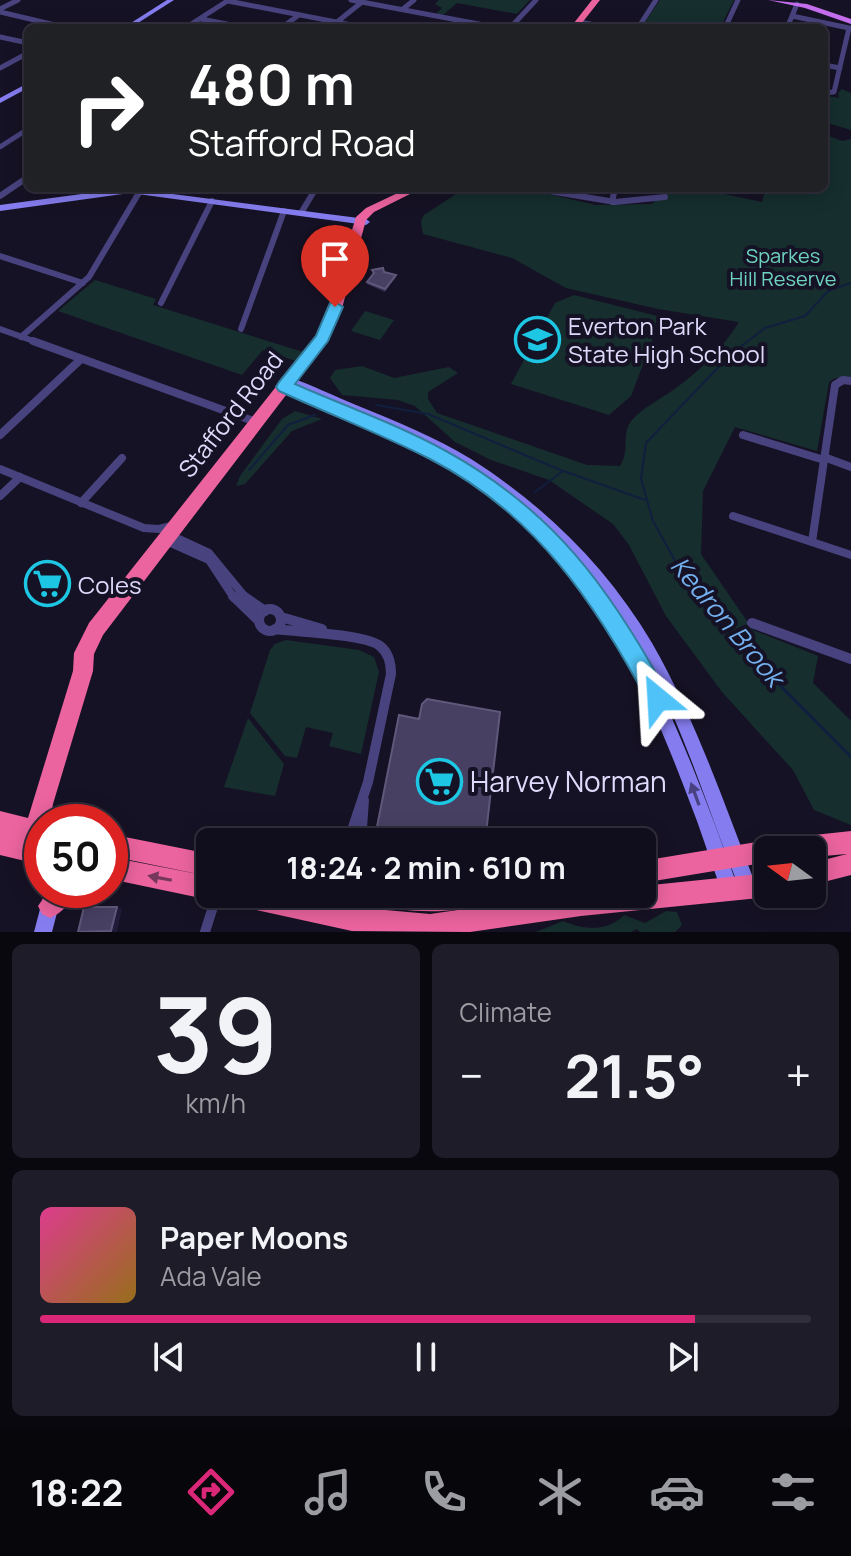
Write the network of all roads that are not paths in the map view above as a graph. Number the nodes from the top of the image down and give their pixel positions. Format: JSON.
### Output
{"nodes":[{"id":1,"x":7,"y":0,"type":"edge"},
{"id":2,"x":171,"y":0,"type":"edge"},
{"id":3,"x":228,"y":0,"type":"edge"},
{"id":4,"x":351,"y":0,"type":"edge"},
{"id":5,"x":414,"y":0,"type":"edge"},
{"id":6,"x":536,"y":0,"type":"edge"},
{"id":7,"x":596,"y":0,"type":"edge"},
{"id":8,"x":656,"y":0,"type":"edge"},
{"id":9,"x":738,"y":0,"type":"edge"},
{"id":10,"x":772,"y":0,"type":"edge"},
{"id":11,"x":16,"y":1,"type":"edge"},
{"id":12,"x":362,"y":2,"type":"junction"},
{"id":13,"x":797,"y":4,"type":"junction"},
{"id":14,"x":403,"y":9,"type":"junction"},
{"id":15,"x":0,"y":11,"type":"edge"},
{"id":16,"x":299,"y":15,"type":"junction"},
{"id":17,"x":792,"y":16,"type":"junction"},
{"id":18,"x":200,"y":18,"type":"junction"},
{"id":19,"x":460,"y":21,"type":"junction"},
{"id":20,"x":337,"y":22,"type":"junction"},
{"id":21,"x":851,"y":22,"type":"edge"},
{"id":22,"x":52,"y":24,"type":"edge"},
{"id":23,"x":130,"y":24,"type":"edge"},
{"id":24,"x":191,"y":24,"type":"edge"},
{"id":25,"x":227,"y":24,"type":"edge"},
{"id":26,"x":287,"y":24,"type":"edge"},
{"id":27,"x":347,"y":24,"type":"edge"},
{"id":28,"x":457,"y":24,"type":"edge"},
{"id":29,"x":477,"y":24,"type":"edge"},
{"id":30,"x":514,"y":24,"type":"edge"},
{"id":31,"x":577,"y":24,"type":"edge"},
{"id":32,"x":641,"y":24,"type":"edge"},
{"id":33,"x":727,"y":24,"type":"edge"},
{"id":34,"x":789,"y":24,"type":"edge"},
{"id":35,"x":1,"y":37,"type":"edge"},
{"id":36,"x":24,"y":42,"type":"edge"},
{"id":37,"x":24,"y":55,"type":"edge"},
{"id":38,"x":828,"y":66,"type":"edge"},
{"id":39,"x":0,"y":68,"type":"edge"},
{"id":40,"x":840,"y":68,"type":"junction"},
{"id":41,"x":24,"y":87,"type":"edge"},
{"id":42,"x":828,"y":93,"type":"edge"},
{"id":43,"x":0,"y":101,"type":"edge"},
{"id":44,"x":24,"y":132,"type":"edge"},
{"id":45,"x":0,"y":147,"type":"edge"},
{"id":46,"x":24,"y":180,"type":"edge"},
{"id":47,"x":97,"y":192,"type":"edge"},
{"id":48,"x":139,"y":192,"type":"edge"},
{"id":49,"x":147,"y":192,"type":"edge"},
{"id":50,"x":314,"y":192,"type":"edge"},
{"id":51,"x":406,"y":192,"type":"edge"},
{"id":52,"x":555,"y":192,"type":"edge"},
{"id":53,"x":614,"y":192,"type":"edge"},
{"id":54,"x":0,"y":196,"type":"edge"},
{"id":55,"x":665,"y":197,"type":"dead end"},
{"id":56,"x":212,"y":201,"type":"junction"},
{"id":57,"x":612,"y":202,"type":"junction"},
{"id":58,"x":0,"y":208,"type":"edge"},
{"id":59,"x":284,"y":211,"type":"junction"},
{"id":60,"x":301,"y":213,"type":"junction"},
{"id":61,"x":362,"y":222,"type":"junction"},
{"id":62,"x":0,"y":256,"type":"edge"},
{"id":63,"x":83,"y":283,"type":"junction"},
{"id":64,"x":161,"y":303,"type":"dead end"},
{"id":65,"x":0,"y":329,"type":"edge"},
{"id":66,"x":241,"y":329,"type":"dead end"},
{"id":67,"x":21,"y":337,"type":"junction"},
{"id":68,"x":81,"y":359,"type":"junction"},
{"id":69,"x":851,"y":381,"type":"edge"},
{"id":70,"x":291,"y":385,"type":"junction"},
{"id":71,"x":256,"y":422,"type":"junction"},
{"id":72,"x":0,"y":435,"type":"edge"},
{"id":73,"x":743,"y":435,"type":"dead end"},
{"id":74,"x":122,"y":458,"type":"dead end"},
{"id":75,"x":824,"y":459,"type":"junction"},
{"id":76,"x":851,"y":467,"type":"edge"},
{"id":77,"x":0,"y":469,"type":"edge"},
{"id":78,"x":20,"y":477,"type":"junction"},
{"id":79,"x":0,"y":496,"type":"edge"},
{"id":80,"x":81,"y":503,"type":"junction"},
{"id":81,"x":733,"y":516,"type":"dead end"},
{"id":82,"x":144,"y":528,"type":"junction"},
{"id":83,"x":169,"y":538,"type":"junction"},
{"id":84,"x":812,"y":542,"type":"junction"},
{"id":85,"x":851,"y":555,"type":"edge"},
{"id":86,"x":265,"y":611,"type":"junction"},
{"id":87,"x":281,"y":617,"type":"junction"},
{"id":88,"x":258,"y":620,"type":"junction"},
{"id":89,"x":752,"y":623,"type":"dead end"},
{"id":90,"x":275,"y":629,"type":"junction"},
{"id":91,"x":338,"y":634,"type":"junction"},
{"id":92,"x":851,"y":659,"type":"edge"},
{"id":93,"x":364,"y":795,"type":"junction"},
{"id":94,"x":43,"y":804,"type":"edge"},
{"id":95,"x":0,"y":822,"type":"edge"},
{"id":96,"x":24,"y":828,"type":"edge"},
{"id":97,"x":353,"y":828,"type":"edge"},
{"id":98,"x":362,"y":828,"type":"edge"},
{"id":99,"x":851,"y":842,"type":"edge"},
{"id":100,"x":0,"y":844,"type":"edge"},
{"id":101,"x":826,"y":845,"type":"edge"},
{"id":102,"x":128,"y":849,"type":"edge"},
{"id":103,"x":24,"y":850,"type":"edge"},
{"id":104,"x":754,"y":854,"type":"edge"},
{"id":105,"x":728,"y":859,"type":"junction"},
{"id":106,"x":196,"y":862,"type":"edge"},
{"id":107,"x":851,"y":864,"type":"edge"},
{"id":108,"x":656,"y":870,"type":"edge"},
{"id":109,"x":826,"y":870,"type":"edge"},
{"id":110,"x":128,"y":872,"type":"edge"},
{"id":111,"x":196,"y":885,"type":"edge"},
{"id":112,"x":749,"y":887,"type":"edge"},
{"id":113,"x":656,"y":894,"type":"edge"},
{"id":114,"x":51,"y":908,"type":"edge"},
{"id":115,"x":213,"y":908,"type":"edge"},
{"id":116,"x":346,"y":908,"type":"edge"},
{"id":117,"x":513,"y":908,"type":"edge"},
{"id":118,"x":460,"y":928,"type":"edge"},
{"id":119,"x":43,"y":932,"type":"edge"},
{"id":120,"x":205,"y":932,"type":"edge"}],
"edges":[{"from":1,"to":11,"type":"street"},
{"from":2,"to":23,"type":"street"},
{"from":3,"to":16,"type":"street"},
{"from":3,"to":18,"type":"street"},
{"from":4,"to":12,"type":"street"},
{"from":5,"to":14,"type":"street"},
{"from":6,"to":30,"type":"street"},
{"from":7,"to":31,"type":"highway"},
{"from":8,"to":32,"type":"street"},
{"from":9,"to":33,"type":"street"},
{"from":10,"to":13,"type":"main road"},
{"from":11,"to":15,"type":"street"},
{"from":12,"to":14,"type":"street"},
{"from":12,"to":20,"type":"street"},
{"from":13,"to":17,"type":"street"},
{"from":13,"to":21,"type":"main road"},
{"from":14,"to":19,"type":"street"},
{"from":15,"to":22,"type":"street"},
{"from":16,"to":20,"type":"street"},
{"from":16,"to":26,"type":"street"},
{"from":17,"to":34,"type":"street"},
{"from":17,"to":40,"type":"street"},
{"from":18,"to":24,"type":"street"},
{"from":18,"to":25,"type":"street"},
{"from":19,"to":28,"type":"street"},
{"from":19,"to":29,"type":"street"},
{"from":20,"to":27,"type":"street"},
{"from":35,"to":36,"type":"street"},
{"from":37,"to":39,"type":"street"},
{"from":38,"to":40,"type":"street"},
{"from":40,"to":42,"type":"street"},
{"from":41,"to":43,"type":"street"},
{"from":44,"to":45,"type":"street"},
{"from":46,"to":54,"type":"street"},
{"from":47,"to":58,"type":"street"},
{"from":48,"to":63,"type":"street"},
{"from":49,"to":56,"type":"street"},
{"from":50,"to":60,"type":"street"},
{"from":51,"to":61,"type":"highway"},
{"from":52,"to":57,"type":"street"},
{"from":53,"to":57,"type":"street"},
{"from":55,"to":57,"type":"street"},
{"from":56,"to":59,"type":"street"},
{"from":56,"to":64,"type":"street"},
{"from":59,"to":60,"type":"street"},
{"from":59,"to":66,"type":"street"},
{"from":60,"to":61,"type":"street"},
{"from":61,"to":70,"type":"highway","name":"Stafford Road"},
{"from":62,"to":63,"type":"street"},
{"from":63,"to":67,"type":"street"},
{"from":65,"to":67,"type":"street"},
{"from":67,"to":68,"type":"street"},
{"from":68,"to":71,"type":"street"},
{"from":68,"to":72,"type":"street"},
{"from":69,"to":75,"type":"street"},
{"from":70,"to":71,"type":"highway","name":"Stafford Road"},
{"from":70,"to":83,"type":"highway","name":"Stafford Road"},
{"from":70,"to":105,"type":"street"},
{"from":71,"to":83,"type":"highway","name":"Stafford Road"},
{"from":73,"to":75,"type":"street"},
{"from":74,"to":80,"type":"street"},
{"from":75,"to":76,"type":"street"},
{"from":75,"to":84,"type":"street"},
{"from":77,"to":78,"type":"street"},
{"from":78,"to":79,"type":"street"},
{"from":78,"to":80,"type":"street"},
{"from":80,"to":82,"type":"street"},
{"from":81,"to":84,"type":"street"},
{"from":82,"to":83,"type":"street"},
{"from":82,"to":83,"type":"street"},
{"from":83,"to":86,"type":"street"},
{"from":83,"to":88,"type":"street"},
{"from":83,"to":94,"type":"highway","name":"Stafford Road"},
{"from":84,"to":85,"type":"street"},
{"from":86,"to":87,"type":"street"},
{"from":86,"to":88,"type":"street"},
{"from":87,"to":90,"type":"street"},
{"from":87,"to":91,"type":"street"},
{"from":88,"to":90,"type":"street"},
{"from":89,"to":92,"type":"street"},
{"from":90,"to":91,"type":"street"},
{"from":91,"to":93,"type":"street"},
{"from":93,"to":97,"type":"street"},
{"from":93,"to":98,"type":"street"},
{"from":95,"to":96,"type":"highway"},
{"from":99,"to":101,"type":"highway"},
{"from":100,"to":103,"type":"highway"},
{"from":102,"to":106,"type":"highway"},
{"from":104,"to":105,"type":"highway"},
{"from":105,"to":108,"type":"highway"},
{"from":105,"to":112,"type":"street"},
{"from":107,"to":109,"type":"highway"},
{"from":111,"to":110,"type":"highway","one_way":true},
{"from":112,"to":113,"type":"highway"},
{"from":114,"to":119,"type":"street"},
{"from":115,"to":120,"type":"street"},
{"from":116,"to":118,"type":"highway"},
{"from":117,"to":118,"type":"highway"}]}
